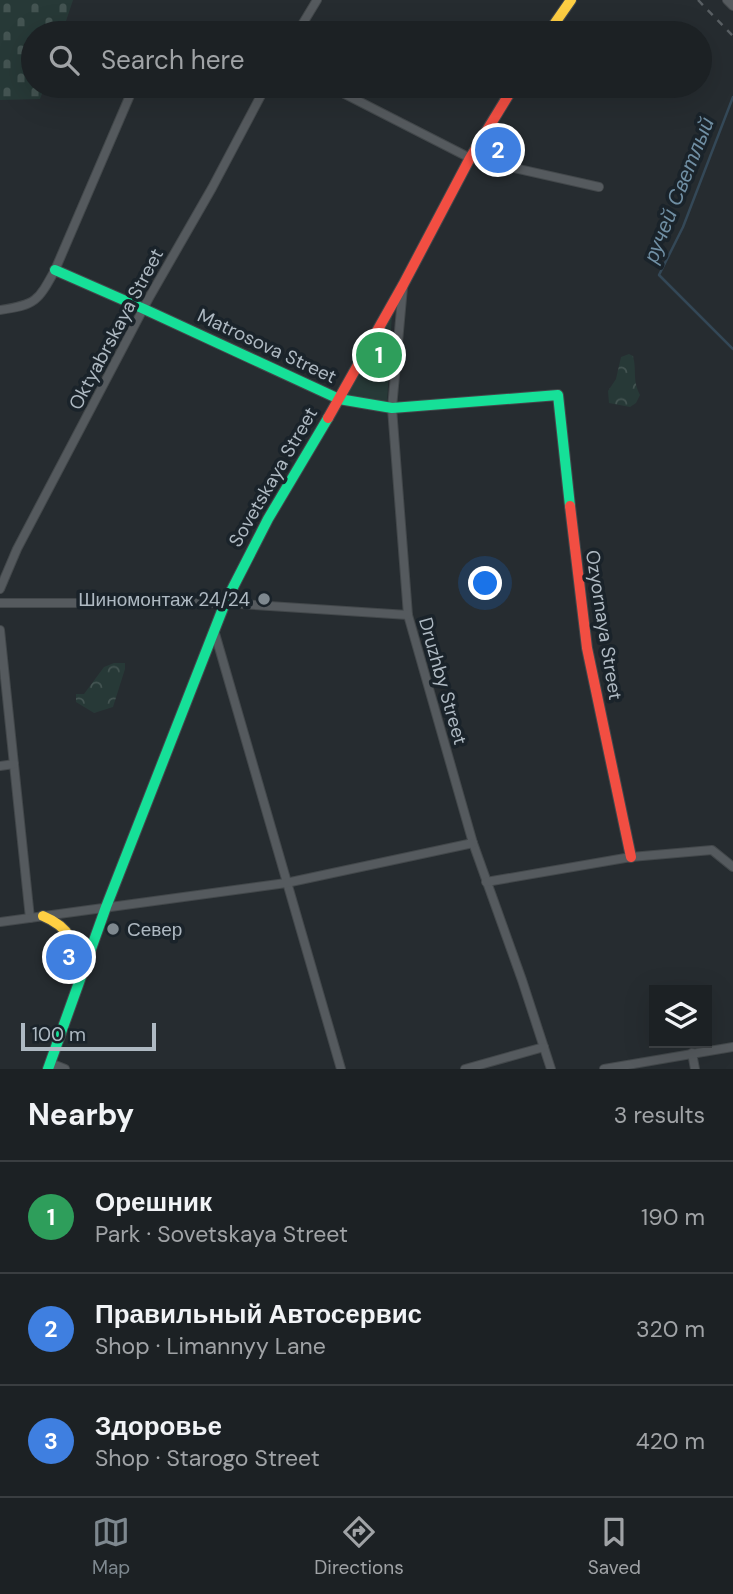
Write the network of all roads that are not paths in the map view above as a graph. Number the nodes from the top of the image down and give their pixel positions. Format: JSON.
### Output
{"nodes":[{"id":1,"x":317,"y":0,"type":"edge"},
{"id":2,"x":571,"y":0,"type":"edge"},
{"id":3,"x":727,"y":0,"type":"edge"},
{"id":4,"x":733,"y":6,"type":"edge"},
{"id":5,"x":304,"y":21,"type":"edge"},
{"id":6,"x":556,"y":21,"type":"edge"},
{"id":7,"x":129,"y":98,"type":"edge"},
{"id":8,"x":260,"y":98,"type":"edge"},
{"id":9,"x":353,"y":98,"type":"edge"},
{"id":10,"x":507,"y":98,"type":"edge"},
{"id":11,"x":470,"y":158,"type":"junction"},
{"id":12,"x":599,"y":187,"type":"dead end"},
{"id":13,"x":55,"y":270,"type":"junction"},
{"id":14,"x":403,"y":285,"type":"junction"},
{"id":15,"x":144,"y":309,"type":"junction"},
{"id":16,"x":0,"y":310,"type":"edge"},
{"id":17,"x":558,"y":395,"type":"joint"},
{"id":18,"x":339,"y":399,"type":"junction"},
{"id":19,"x":392,"y":408,"type":"junction"},
{"id":20,"x":0,"y":589,"type":"edge"},
{"id":21,"x":0,"y":603,"type":"edge"},
{"id":22,"x":225,"y":603,"type":"junction"},
{"id":23,"x":408,"y":614,"type":"junction"},
{"id":24,"x":0,"y":630,"type":"edge"},
{"id":25,"x":214,"y":631,"type":"junction"},
{"id":26,"x":14,"y":764,"type":"junction"},
{"id":27,"x":0,"y":766,"type":"edge"},
{"id":28,"x":473,"y":843,"type":"junction"},
{"id":29,"x":631,"y":857,"type":"junction"},
{"id":30,"x":733,"y":867,"type":"edge"},
{"id":31,"x":486,"y":882,"type":"junction"},
{"id":32,"x":286,"y":883,"type":"junction"},
{"id":33,"x":106,"y":907,"type":"junction"},
{"id":34,"x":43,"y":916,"type":"junction"},
{"id":35,"x":30,"y":918,"type":"junction"},
{"id":36,"x":0,"y":922,"type":"edge"},
{"id":37,"x":82,"y":973,"type":"junction"},
{"id":38,"x":544,"y":1047,"type":"junction"},
{"id":39,"x":733,"y":1047,"type":"edge"},
{"id":40,"x":692,"y":1053,"type":"junction"},
{"id":41,"x":49,"y":1066,"type":"edge"},
{"id":42,"x":65,"y":1069,"type":"edge"},
{"id":43,"x":341,"y":1069,"type":"edge"},
{"id":44,"x":465,"y":1069,"type":"edge"},
{"id":45,"x":551,"y":1069,"type":"edge"},
{"id":46,"x":604,"y":1069,"type":"edge"},
{"id":47,"x":695,"y":1069,"type":"edge"}],
"edges":[{"from":1,"to":5,"type":"street"},
{"from":2,"to":6,"type":"street"},
{"from":3,"to":4,"type":"street"},
{"from":7,"to":13,"type":"street"},
{"from":8,"to":15,"type":"street","name":"Oktyabrskaya Street"},
{"from":9,"to":11,"type":"street"},
{"from":10,"to":11,"type":"street","name":"Sovetskaya Street"},
{"from":11,"to":12,"type":"street"},
{"from":11,"to":14,"type":"street","name":"Sovetskaya Street"},
{"from":13,"to":15,"type":"street","name":"Matrosova Street"},
{"from":13,"to":16,"type":"street"},
{"from":14,"to":18,"type":"street","name":"Sovetskaya Street"},
{"from":14,"to":19,"type":"street","name":"Druzhby Street"},
{"from":15,"to":18,"type":"street","name":"Matrosova Street"},
{"from":15,"to":20,"type":"street","name":"Oktyabrskaya Street"},
{"from":17,"to":19,"type":"street","name":"Matrosova Street"},
{"from":17,"to":29,"type":"street","name":"Ozyornaya Street"},
{"from":18,"to":19,"type":"street","name":"Matrosova Street"},
{"from":18,"to":22,"type":"street","name":"Sovetskaya Street"},
{"from":19,"to":23,"type":"street","name":"Druzhby Street"},
{"from":21,"to":22,"type":"street"},
{"from":22,"to":23,"type":"street"},
{"from":22,"to":25,"type":"street","name":"Sovetskaya Street"},
{"from":23,"to":28,"type":"street","name":"Druzhby Street"},
{"from":24,"to":26,"type":"street"},
{"from":25,"to":32,"type":"street"},
{"from":25,"to":33,"type":"street","name":"Sovetskaya Street"},
{"from":26,"to":27,"type":"street"},
{"from":26,"to":35,"type":"street"},
{"from":28,"to":31,"type":"street","name":"Druzhby Street"},
{"from":28,"to":32,"type":"street"},
{"from":29,"to":30,"type":"street"},
{"from":29,"to":31,"type":"street"},
{"from":31,"to":38,"type":"street","name":"Druzhby Street"},
{"from":32,"to":33,"type":"street"},
{"from":32,"to":43,"type":"street"},
{"from":33,"to":34,"type":"street"},
{"from":33,"to":37,"type":"street","name":"Sovetskaya Street"},
{"from":34,"to":35,"type":"street"},
{"from":34,"to":37,"type":"street"},
{"from":35,"to":36,"type":"street"},
{"from":37,"to":41,"type":"street","name":"Sovetskaya Street"},
{"from":38,"to":44,"type":"street"},
{"from":38,"to":45,"type":"street","name":"Druzhby Street"},
{"from":39,"to":40,"type":"street"},
{"from":40,"to":46,"type":"street"},
{"from":40,"to":47,"type":"street"},
{"from":41,"to":42,"type":"street"}]}
